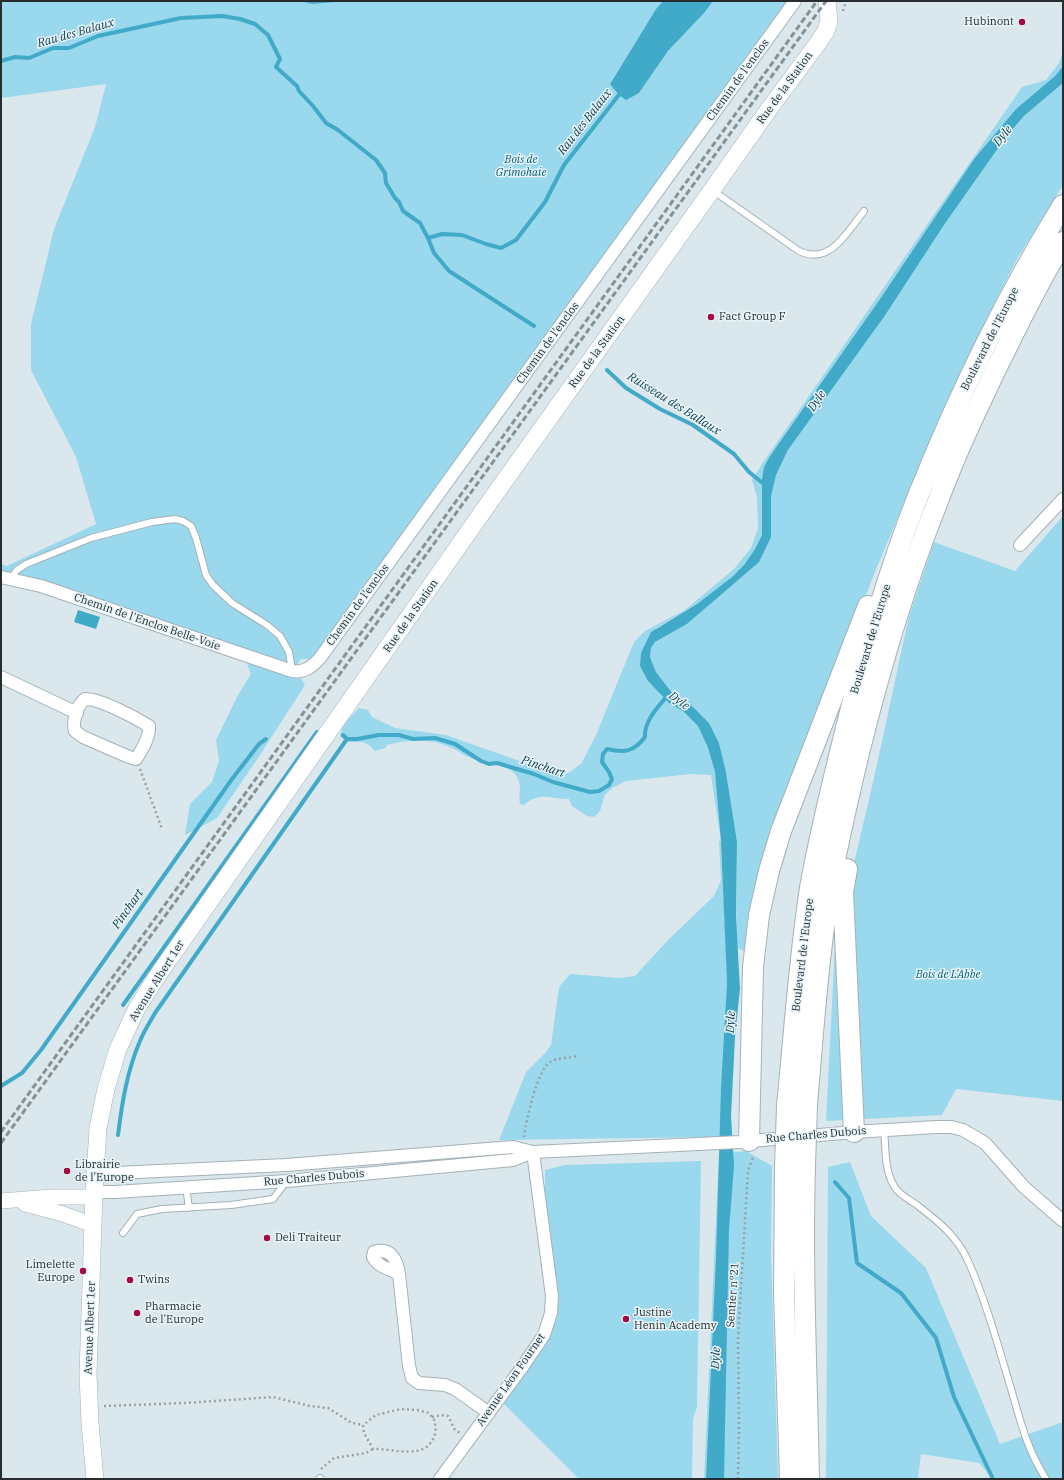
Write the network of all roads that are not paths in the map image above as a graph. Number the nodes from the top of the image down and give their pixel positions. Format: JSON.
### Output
{"nodes":[{"id":1,"x":795,"y":1,"type":"edge"},
{"id":2,"x":827,"y":1,"type":"edge"},
{"id":3,"x":712,"y":190,"type":"junction"},
{"id":4,"x":1063,"y":205,"type":"edge"},
{"id":5,"x":864,"y":211,"type":"dead end"},
{"id":6,"x":1063,"y":242,"type":"edge"},
{"id":7,"x":1063,"y":499,"type":"edge"},
{"id":8,"x":1020,"y":545,"type":"dead end"},
{"id":9,"x":6,"y":578,"type":"edge"},
{"id":10,"x":886,"y":588,"type":"junction"},
{"id":11,"x":292,"y":671,"type":"junction"},
{"id":12,"x":1,"y":677,"type":"edge"},
{"id":13,"x":353,"y":699,"type":"joint"},
{"id":14,"x":77,"y":713,"type":"junction"},
{"id":15,"x":849,"y":795,"type":"junction"},
{"id":16,"x":884,"y":1130,"type":"junction"},
{"id":17,"x":854,"y":1132,"type":"junction"},
{"id":18,"x":751,"y":1141,"type":"junction"},
{"id":19,"x":528,"y":1151,"type":"junction"},
{"id":20,"x":286,"y":1165,"type":"junction"},
{"id":21,"x":185,"y":1170,"type":"junction"},
{"id":22,"x":95,"y":1174,"type":"junction"},
{"id":23,"x":287,"y":1181,"type":"junction"},
{"id":24,"x":186,"y":1187,"type":"junction"},
{"id":25,"x":94,"y":1194,"type":"junction"},
{"id":26,"x":8,"y":1201,"type":"edge"},
{"id":27,"x":189,"y":1208,"type":"junction"},
{"id":28,"x":1063,"y":1221,"type":"edge"},
{"id":29,"x":93,"y":1225,"type":"junction"},
{"id":30,"x":123,"y":1233,"type":"dead end"},
{"id":31,"x":399,"y":1274,"type":"dead end"},
{"id":32,"x":489,"y":1413,"type":"junction"},
{"id":33,"x":95,"y":1479,"type":"edge"},
{"id":34,"x":440,"y":1479,"type":"edge"},
{"id":35,"x":790,"y":1479,"type":"edge"},
{"id":36,"x":809,"y":1479,"type":"edge"},
{"id":37,"x":1046,"y":1479,"type":"edge"}],
"edges":[{"from":1,"to":11,"type":"street","name":"Chemin de l'enclos"},
{"from":2,"to":3,"type":"main road","name":"Rue de la Station"},
{"from":3,"to":5,"type":"lane"},
{"from":3,"to":13,"type":"main road","name":"Rue de la Station"},
{"from":4,"to":10,"type":"highway","name":"Boulevard de l'Europe"},
{"from":6,"to":15,"type":"highway","name":"Boulevard de l'Europe"},
{"from":7,"to":8,"type":"street"},
{"from":9,"to":11,"type":"street","name":"Chemin de l'Enclos Belle-Voie"},
{"from":9,"to":11,"type":"lane"},
{"from":10,"to":18,"type":"highway"},
{"from":10,"to":35,"type":"highway","name":"Boulevard de l'Europe","bridge":true},
{"from":12,"to":14,"type":"street"},
{"from":13,"to":22,"type":"main road","name":"Avenue Albert 1er"},
{"from":14,"to":14,"type":"street"},
{"from":15,"to":17,"type":"highway"},
{"from":15,"to":36,"type":"highway","name":"Boulevard de l'Europe","bridge":true},
{"from":16,"to":17,"type":"street","name":"Rue Charles Dubois"},
{"from":16,"to":28,"type":"street","name":"Rue Charles Dubois"},
{"from":16,"to":37,"type":"lane"},
{"from":17,"to":18,"type":"street","name":"Rue Charles Dubois"},
{"from":18,"to":19,"type":"street","name":"Rue Charles Dubois"},
{"from":19,"to":20,"type":"street","name":"Rue Charles Dubois"},
{"from":19,"to":23,"type":"street","name":"Rue Charles Dubois"},
{"from":19,"to":32,"type":"street","name":"Avenue Léon Fournet"},
{"from":20,"to":21,"type":"street","name":"Rue Charles Dubois"},
{"from":20,"to":23,"type":"street"},
{"from":21,"to":22,"type":"street","name":"Rue Charles Dubois"},
{"from":21,"to":24,"type":"street"},
{"from":22,"to":25,"type":"main road","name":"Avenue Albert 1er"},
{"from":23,"to":24,"type":"street","name":"Rue Charles Dubois"},
{"from":23,"to":27,"type":"lane"},
{"from":24,"to":25,"type":"street","name":"Rue Charles Dubois"},
{"from":24,"to":27,"type":"lane"},
{"from":25,"to":26,"type":"street"},
{"from":25,"to":29,"type":"main road","name":"Avenue Albert 1er"},
{"from":26,"to":29,"type":"street"},
{"from":27,"to":30,"type":"lane"},
{"from":29,"to":33,"type":"main road","name":"Avenue Albert 1er"},
{"from":31,"to":32,"type":"street"},
{"from":32,"to":34,"type":"street","name":"Avenue Léon Fournet"}]}
